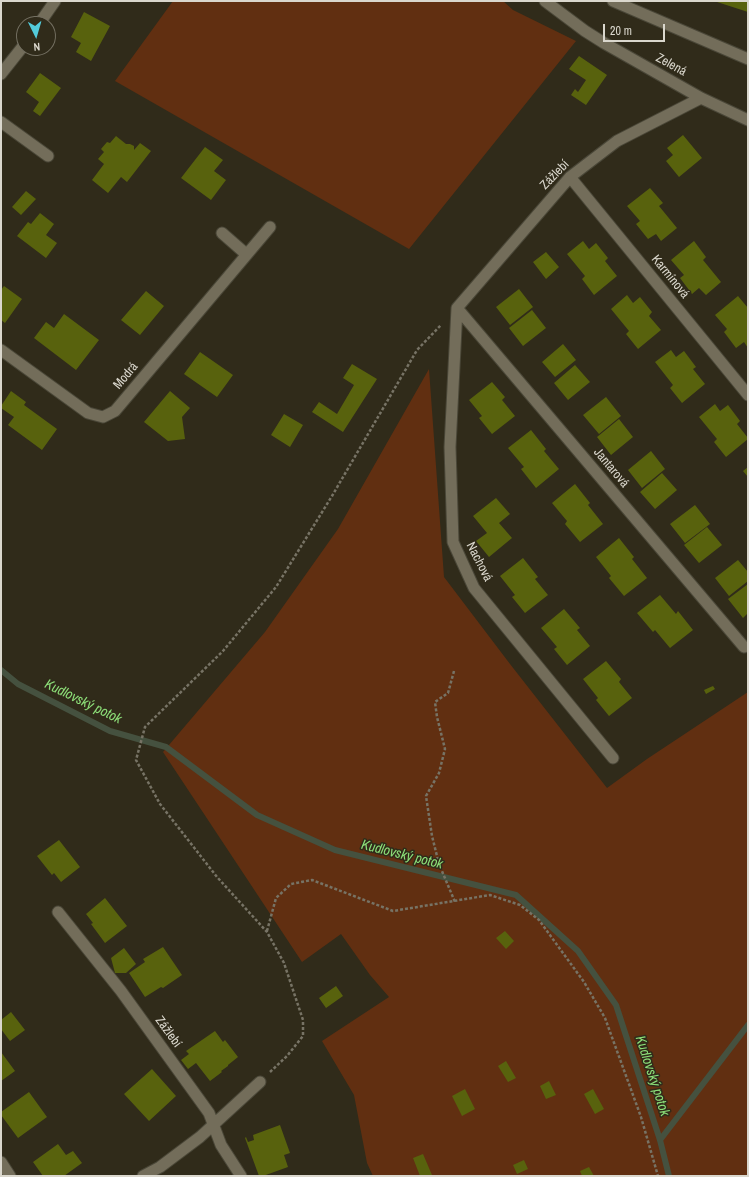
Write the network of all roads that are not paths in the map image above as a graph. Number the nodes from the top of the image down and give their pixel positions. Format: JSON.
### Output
{"nodes":[{"id":1,"x":55,"y":1,"type":"edge"},
{"id":2,"x":545,"y":1,"type":"edge"},
{"id":3,"x":613,"y":1,"type":"edge"},
{"id":4,"x":45,"y":16,"type":"edge"},
{"id":5,"x":16,"y":55,"type":"edge"},
{"id":6,"x":748,"y":59,"type":"edge"},
{"id":7,"x":1,"y":74,"type":"edge"},
{"id":8,"x":701,"y":98,"type":"junction"},
{"id":9,"x":748,"y":120,"type":"edge"},
{"id":10,"x":1,"y":122,"type":"edge"},
{"id":11,"x":48,"y":156,"type":"dead end"},
{"id":12,"x":570,"y":178,"type":"junction"},
{"id":13,"x":270,"y":227,"type":"dead end"},
{"id":14,"x":222,"y":233,"type":"dead end"},
{"id":15,"x":246,"y":254,"type":"junction"},
{"id":16,"x":457,"y":308,"type":"junction"},
{"id":17,"x":1,"y":350,"type":"edge"},
{"id":18,"x":748,"y":395,"type":"edge"},
{"id":19,"x":744,"y":647,"type":"dead end"},
{"id":20,"x":614,"y":758,"type":"dead end"},
{"id":21,"x":58,"y":912,"type":"dead end"},
{"id":22,"x":260,"y":1082,"type":"road end"},
{"id":23,"x":214,"y":1125,"type":"junction"},
{"id":24,"x":1,"y":1162,"type":"edge"},
{"id":25,"x":10,"y":1176,"type":"edge"},
{"id":26,"x":143,"y":1176,"type":"edge"},
{"id":27,"x":241,"y":1176,"type":"edge"}],
"edges":[{"from":1,"to":4,"type":"street"},
{"from":2,"to":8,"type":"street","name":"Zelená"},
{"from":3,"to":6,"type":"street"},
{"from":5,"to":7,"type":"street"},
{"from":8,"to":9,"type":"street","name":"Zelená"},
{"from":8,"to":12,"type":"street","name":"Zážlebí"},
{"from":10,"to":11,"type":"street"},
{"from":12,"to":16,"type":"street","name":"Zážlebí"},
{"from":12,"to":18,"type":"street","name":"Karmínová"},
{"from":13,"to":15,"type":"street","name":"Modrá"},
{"from":14,"to":15,"type":"street"},
{"from":15,"to":17,"type":"street","name":"Modrá"},
{"from":16,"to":19,"type":"street","name":"Jantarová"},
{"from":16,"to":20,"type":"street","name":"Nachová"},
{"from":21,"to":23,"type":"street","name":"Zážlebí"},
{"from":22,"to":23,"type":"street"},
{"from":23,"to":26,"type":"street"},
{"from":23,"to":27,"type":"street","name":"Zážlebí"},
{"from":24,"to":25,"type":"street"}]}
